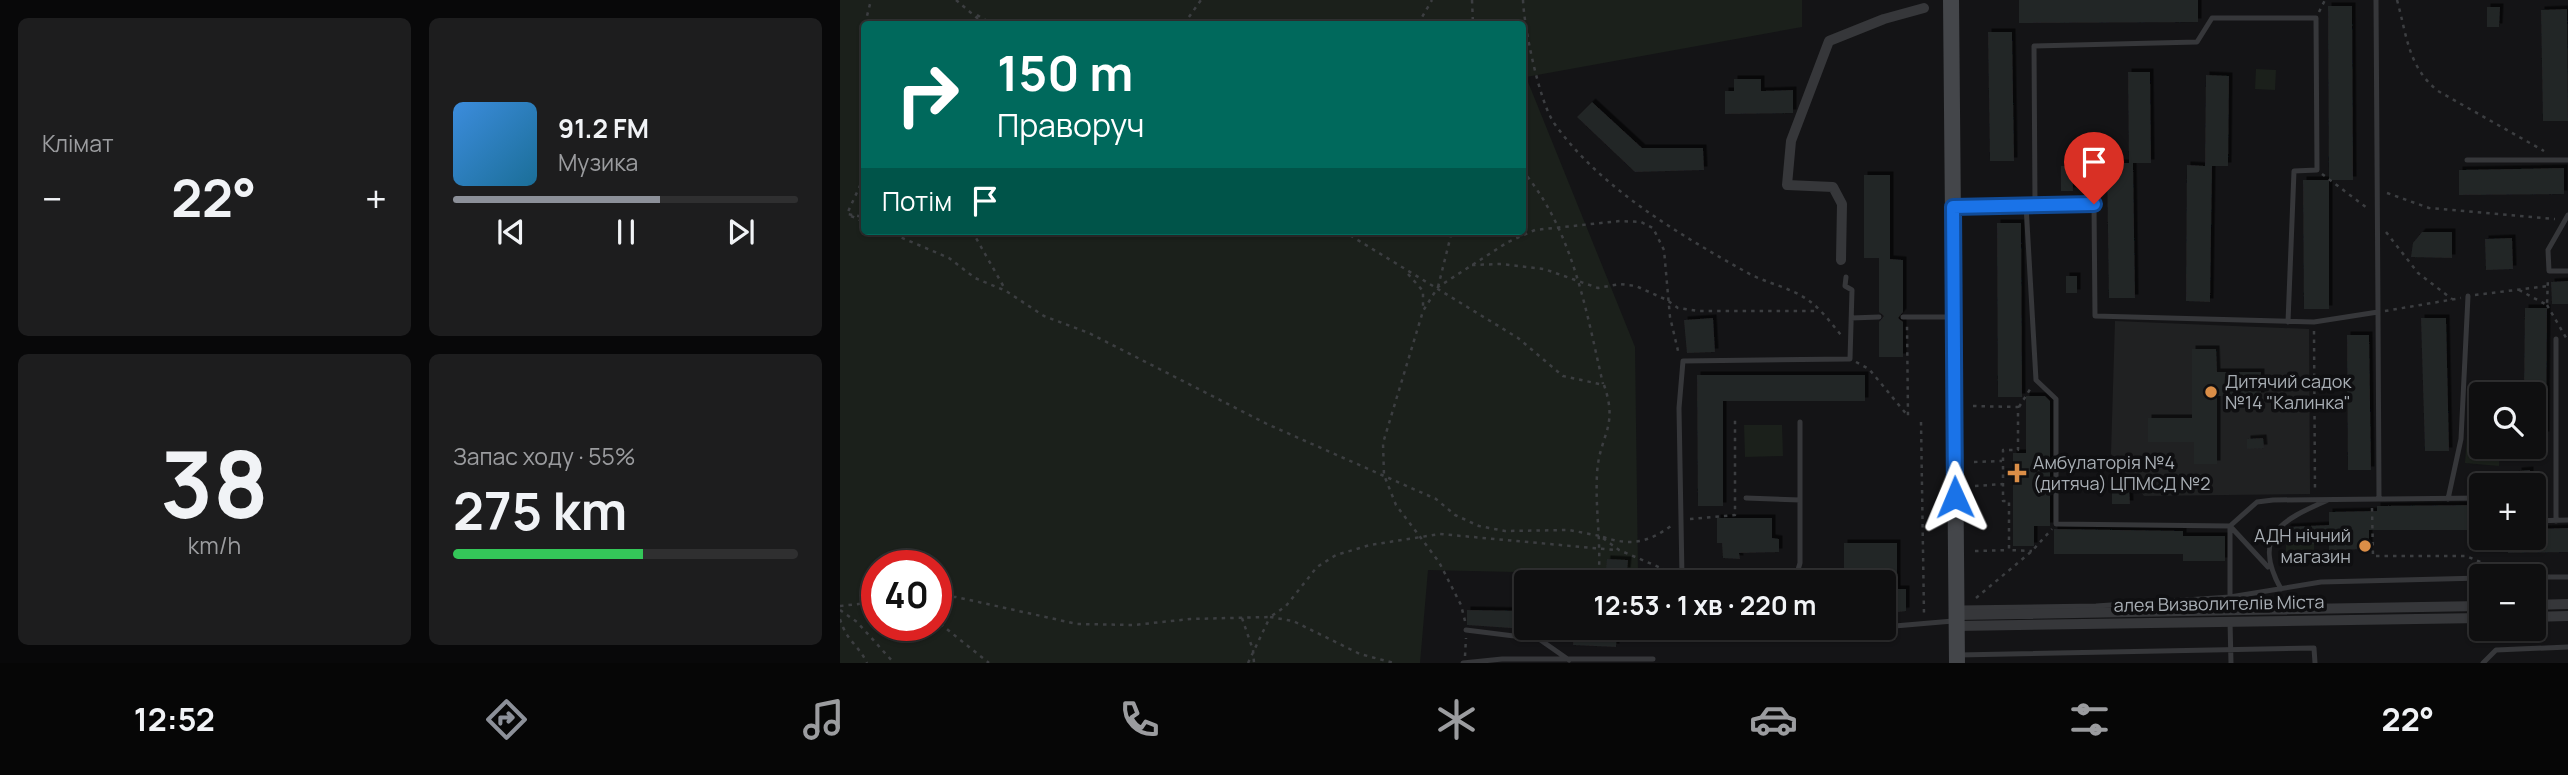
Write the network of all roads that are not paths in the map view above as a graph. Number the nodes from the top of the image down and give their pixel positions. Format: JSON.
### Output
{"nodes":[{"id":1,"x":1951,"y":0,"type":"edge"},
{"id":2,"x":2376,"y":0,"type":"edge"},
{"id":3,"x":1924,"y":8,"type":"dead end"},
{"id":4,"x":2467,"y":160,"type":"dead end"},
{"id":5,"x":2566,"y":160,"type":"edge"},
{"id":6,"x":2026,"y":205,"type":"junction"},
{"id":7,"x":2035,"y":205,"type":"junction"},
{"id":8,"x":1953,"y":207,"type":"junction"},
{"id":9,"x":2566,"y":218,"type":"edge"},
{"id":10,"x":1841,"y":260,"type":"dead end"},
{"id":11,"x":2568,"y":271,"type":"edge"},
{"id":12,"x":1846,"y":277,"type":"dead end"},
{"id":13,"x":2468,"y":296,"type":"dead end"},
{"id":14,"x":2378,"y":312,"type":"junction"},
{"id":15,"x":1879,"y":317,"type":"dead end"},
{"id":16,"x":1905,"y":317,"type":"road end"},
{"id":17,"x":1954,"y":317,"type":"junction"},
{"id":18,"x":1851,"y":318,"type":"junction"},
{"id":19,"x":2288,"y":322,"type":"junction"},
{"id":20,"x":2556,"y":339,"type":"dead end"},
{"id":21,"x":1800,"y":422,"type":"dead end"},
{"id":22,"x":1746,"y":498,"type":"dead end"},
{"id":23,"x":2469,"y":498,"type":"edge"},
{"id":24,"x":2331,"y":499,"type":"junction"},
{"id":25,"x":2376,"y":499,"type":"junction"},
{"id":26,"x":2448,"y":499,"type":"junction"},
{"id":27,"x":1800,"y":500,"type":"junction"},
{"id":28,"x":2546,"y":520,"type":"edge"},
{"id":29,"x":2556,"y":520,"type":"junction"},
{"id":30,"x":2568,"y":520,"type":"edge"},
{"id":31,"x":2230,"y":526,"type":"junction"},
{"id":32,"x":2269,"y":568,"type":"junction"},
{"id":33,"x":1682,"y":570,"type":"edge"},
{"id":34,"x":1798,"y":570,"type":"edge"},
{"id":35,"x":2546,"y":577,"type":"edge"},
{"id":36,"x":2568,"y":577,"type":"edge"},
{"id":37,"x":2469,"y":578,"type":"edge"},
{"id":38,"x":2281,"y":589,"type":"junction"},
{"id":39,"x":2230,"y":597,"type":"junction"},
{"id":40,"x":2568,"y":604,"type":"edge"},
{"id":41,"x":2546,"y":605,"type":"edge"},
{"id":42,"x":2469,"y":607,"type":"edge"},
{"id":43,"x":2230,"y":616,"type":"junction"},
{"id":44,"x":2568,"y":616,"type":"edge"},
{"id":45,"x":2546,"y":617,"type":"edge"},
{"id":46,"x":1956,"y":618,"type":"junction"},
{"id":47,"x":2469,"y":618,"type":"edge"},
{"id":48,"x":1896,"y":626,"type":"edge"},
{"id":49,"x":1466,"y":630,"type":"road end"},
{"id":50,"x":2568,"y":648,"type":"edge"},
{"id":51,"x":2230,"y":650,"type":"junction"},
{"id":52,"x":1653,"y":659,"type":"dead end"},
{"id":53,"x":1956,"y":659,"type":"edge"},
{"id":54,"x":1569,"y":661,"type":"edge"},
{"id":55,"x":1463,"y":663,"type":"edge"},
{"id":56,"x":2231,"y":663,"type":"edge"},
{"id":57,"x":2315,"y":663,"type":"edge"},
{"id":58,"x":2483,"y":663,"type":"edge"}],
"edges":[{"from":1,"to":8,"type":"street"},
{"from":2,"to":14,"type":"lane"},
{"from":3,"to":10,"type":"street"},
{"from":4,"to":5,"type":"lane"},
{"from":6,"to":7,"type":"lane"},
{"from":6,"to":8,"type":"lane"},
{"from":6,"to":31,"type":"lane"},
{"from":7,"to":19,"type":"lane"},
{"from":7,"to":19,"type":"lane"},
{"from":8,"to":17,"type":"street"},
{"from":9,"to":11,"type":"lane"},
{"from":12,"to":18,"type":"lane"},
{"from":13,"to":26,"type":"lane"},
{"from":14,"to":19,"type":"lane"},
{"from":14,"to":25,"type":"lane"},
{"from":15,"to":18,"type":"lane"},
{"from":16,"to":17,"type":"lane"},
{"from":17,"to":46,"type":"street"},
{"from":18,"to":33,"type":"lane"},
{"from":20,"to":29,"type":"lane"},
{"from":21,"to":27,"type":"lane"},
{"from":22,"to":27,"type":"lane"},
{"from":23,"to":26,"type":"lane"},
{"from":24,"to":25,"type":"lane"},
{"from":24,"to":31,"type":"lane"},
{"from":24,"to":32,"type":"lane"},
{"from":25,"to":26,"type":"lane"},
{"from":27,"to":34,"type":"lane"},
{"from":28,"to":29,"type":"lane"},
{"from":29,"to":30,"type":"lane"},
{"from":31,"to":32,"type":"lane"},
{"from":31,"to":39,"type":"lane"},
{"from":32,"to":38,"type":"lane"},
{"from":35,"to":36,"type":"lane"},
{"from":37,"to":38,"type":"lane"},
{"from":38,"to":39,"type":"lane"},
{"from":39,"to":43,"type":"lane"},
{"from":39,"to":46,"type":"lane"},
{"from":40,"to":41,"type":"street"},
{"from":42,"to":43,"type":"street","name":"алея Визволителів Міста"},
{"from":43,"to":46,"type":"street","name":"алея Визволителів Міста"},
{"from":43,"to":47,"type":"street","name":"алея Визволителів Міста"},
{"from":43,"to":51,"type":"lane"},
{"from":44,"to":45,"type":"street"},
{"from":46,"to":48,"type":"lane"},
{"from":46,"to":53,"type":"street"},
{"from":49,"to":54,"type":"lane"},
{"from":50,"to":58,"type":"lane"},
{"from":51,"to":53,"type":"lane"},
{"from":51,"to":56,"type":"lane"},
{"from":51,"to":57,"type":"lane"},
{"from":52,"to":54,"type":"lane"},
{"from":54,"to":55,"type":"lane"}]}
